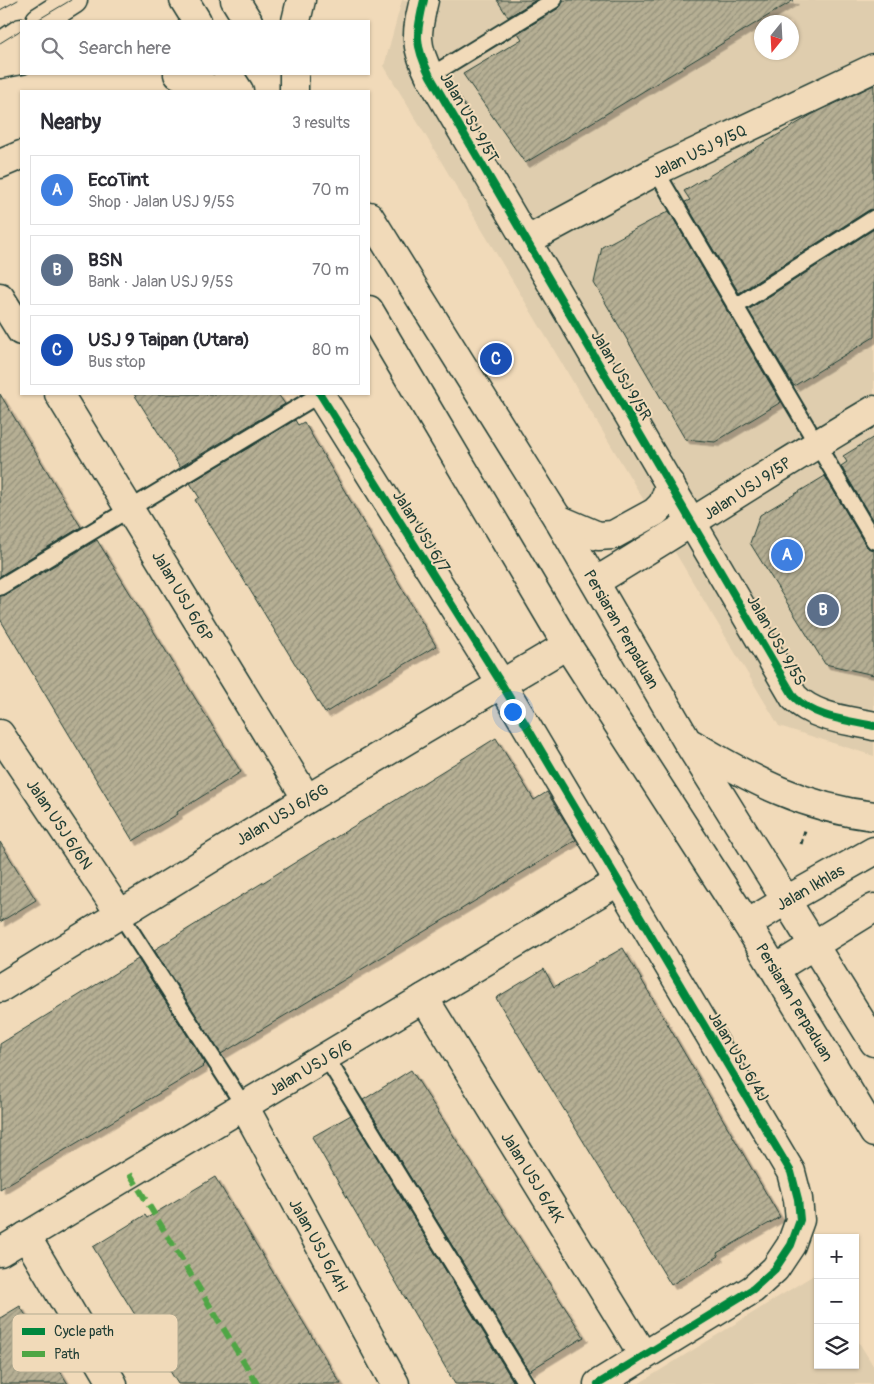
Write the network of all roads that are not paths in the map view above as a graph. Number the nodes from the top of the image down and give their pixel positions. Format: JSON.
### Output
{"nodes":[{"id":1,"x":73,"y":0,"type":"edge"},
{"id":2,"x":184,"y":0,"type":"edge"},
{"id":3,"x":235,"y":0,"type":"edge"},
{"id":4,"x":300,"y":0,"type":"edge"},
{"id":5,"x":424,"y":0,"type":"edge"},
{"id":6,"x":554,"y":0,"type":"edge"},
{"id":7,"x":42,"y":20,"type":"edge"},
{"id":8,"x":196,"y":20,"type":"edge"},
{"id":9,"x":247,"y":20,"type":"edge"},
{"id":10,"x":296,"y":20,"type":"edge"},
{"id":11,"x":20,"y":34,"type":"edge"},
{"id":12,"x":0,"y":47,"type":"edge"},
{"id":13,"x":20,"y":60,"type":"edge"},
{"id":14,"x":0,"y":64,"type":"edge"},
{"id":15,"x":874,"y":68,"type":"edge"},
{"id":16,"x":180,"y":75,"type":"edge"},
{"id":17,"x":229,"y":75,"type":"edge"},
{"id":18,"x":281,"y":75,"type":"edge"},
{"id":19,"x":294,"y":75,"type":"edge"},
{"id":20,"x":430,"y":76,"type":"junction"},
{"id":21,"x":213,"y":90,"type":"edge"},
{"id":22,"x":238,"y":90,"type":"edge"},
{"id":23,"x":292,"y":90,"type":"edge"},
{"id":24,"x":293,"y":90,"type":"edge"},
{"id":25,"x":20,"y":155,"type":"edge"},
{"id":26,"x":0,"y":164,"type":"edge"},
{"id":27,"x":656,"y":171,"type":"junction"},
{"id":28,"x":370,"y":218,"type":"edge"},
{"id":29,"x":874,"y":218,"type":"edge"},
{"id":30,"x":526,"y":241,"type":"junction"},
{"id":31,"x":0,"y":297,"type":"edge"},
{"id":32,"x":735,"y":307,"type":"junction"},
{"id":33,"x":370,"y":312,"type":"edge"},
{"id":34,"x":20,"y":329,"type":"edge"},
{"id":35,"x":61,"y":395,"type":"edge"},
{"id":36,"x":318,"y":395,"type":"edge"},
{"id":37,"x":321,"y":395,"type":"edge"},
{"id":38,"x":874,"y":410,"type":"edge"},
{"id":39,"x":816,"y":444,"type":"junction"},
{"id":40,"x":670,"y":484,"type":"junction"},
{"id":41,"x":130,"y":508,"type":"junction"},
{"id":42,"x":558,"y":519,"type":"junction"},
{"id":43,"x":693,"y":523,"type":"junction"},
{"id":44,"x":874,"y":540,"type":"edge"},
{"id":45,"x":595,"y":582,"type":"junction"},
{"id":46,"x":0,"y":587,"type":"edge"},
{"id":47,"x":567,"y":645,"type":"junction"},
{"id":48,"x":501,"y":683,"type":"junction"},
{"id":49,"x":874,"y":726,"type":"edge"},
{"id":50,"x":0,"y":734,"type":"edge"},
{"id":51,"x":687,"y":741,"type":"junction"},
{"id":52,"x":307,"y":799,"type":"junction"},
{"id":53,"x":874,"y":816,"type":"edge"},
{"id":54,"x":874,"y":851,"type":"edge"},
{"id":55,"x":619,"y":881,"type":"junction"},
{"id":56,"x":785,"y":901,"type":"junction"},
{"id":57,"x":874,"y":908,"type":"edge"},
{"id":58,"x":120,"y":914,"type":"junction"},
{"id":59,"x":748,"y":924,"type":"junction"},
{"id":60,"x":814,"y":945,"type":"junction"},
{"id":61,"x":774,"y":969,"type":"junction"},
{"id":62,"x":0,"y":988,"type":"edge"},
{"id":63,"x":424,"y":998,"type":"junction"},
{"id":64,"x":874,"y":1042,"type":"edge"},
{"id":65,"x":326,"y":1057,"type":"junction"},
{"id":66,"x":244,"y":1106,"type":"junction"},
{"id":67,"x":874,"y":1133,"type":"edge"},
{"id":68,"x":26,"y":1236,"type":"junction"},
{"id":69,"x":0,"y":1252,"type":"edge"},
{"id":70,"x":72,"y":1314,"type":"edge"},
{"id":71,"x":643,"y":1355,"type":"junction"},
{"id":72,"x":107,"y":1372,"type":"edge"},
{"id":73,"x":608,"y":1382,"type":"edge"},
{"id":74,"x":114,"y":1384,"type":"edge"},
{"id":75,"x":395,"y":1384,"type":"edge"},
{"id":76,"x":526,"y":1384,"type":"edge"}],
"edges":[{"from":1,"to":7,"type":"street"},
{"from":2,"to":8,"type":"street"},
{"from":3,"to":9,"type":"street"},
{"from":4,"to":10,"type":"street"},
{"from":5,"to":20,"type":"street","name":"Jalan USJ 9/5T"},
{"from":6,"to":20,"type":"lane"},
{"from":11,"to":12,"type":"street"},
{"from":13,"to":14,"type":"street"},
{"from":15,"to":27,"type":"street","name":"Jalan USJ 9/5Q"},
{"from":16,"to":21,"type":"street"},
{"from":17,"to":22,"type":"street"},
{"from":18,"to":23,"type":"street"},
{"from":19,"to":24,"type":"street"},
{"from":20,"to":30,"type":"street","name":"Jalan USJ 9/5T"},
{"from":25,"to":26,"type":"street"},
{"from":27,"to":30,"type":"street","name":"Jalan USJ 9/5Q"},
{"from":27,"to":32,"type":"lane"},
{"from":28,"to":42,"type":"street","name":"Persiaran Perpaduan"},
{"from":29,"to":32,"type":"lane"},
{"from":30,"to":40,"type":"street","name":"Jalan USJ 9/5R"},
{"from":31,"to":34,"type":"street"},
{"from":32,"to":39,"type":"lane"},
{"from":33,"to":47,"type":"street","name":"Persiaran Perpaduan"},
{"from":35,"to":41,"type":"street","name":"Jalan USJ 6/6P"},
{"from":36,"to":41,"type":"lane"},
{"from":37,"to":48,"type":"street","name":"Jalan USJ 6/7"},
{"from":38,"to":39,"type":"street","name":"Jalan USJ 9/5P"},
{"from":39,"to":43,"type":"street","name":"Jalan USJ 9/5P"},
{"from":39,"to":44,"type":"lane"},
{"from":40,"to":42,"type":"street"},
{"from":40,"to":43,"type":"street","name":"Jalan USJ 9/5R"},
{"from":41,"to":46,"type":"lane"},
{"from":41,"to":52,"type":"street","name":"Jalan USJ 6/6P"},
{"from":42,"to":45,"type":"street","name":"Persiaran Perpaduan"},
{"from":43,"to":45,"type":"street","name":"Jalan USJ 9/5P"},
{"from":43,"to":49,"type":"street","name":"Jalan USJ 9/5S"},
{"from":45,"to":51,"type":"street","name":"Persiaran Perpaduan"},
{"from":47,"to":48,"type":"street","name":"Jalan USJ 6/6G"},
{"from":47,"to":59,"type":"street","name":"Persiaran Perpaduan"},
{"from":48,"to":52,"type":"street","name":"Jalan USJ 6/6G"},
{"from":48,"to":55,"type":"street","name":"Jalan USJ 6/4J"},
{"from":50,"to":58,"type":"street","name":"Jalan USJ 6/6N"},
{"from":51,"to":53,"type":"street"},
{"from":51,"to":56,"type":"street","name":"Persiaran Perpaduan"},
{"from":52,"to":58,"type":"street","name":"Jalan USJ 6/6G"},
{"from":54,"to":56,"type":"street","name":"Jalan Ikhlas"},
{"from":55,"to":63,"type":"street","name":"Jalan USJ 6/6"},
{"from":55,"to":71,"type":"street","name":"Jalan USJ 6/4J"},
{"from":56,"to":59,"type":"street","name":"Jalan Ikhlas"},
{"from":56,"to":60,"type":"street","name":"Persiaran Perpaduan"},
{"from":57,"to":60,"type":"street"},
{"from":58,"to":62,"type":"street","name":"Jalan USJ 6/6G"},
{"from":58,"to":66,"type":"lane"},
{"from":59,"to":61,"type":"street","name":"Persiaran Perpaduan"},
{"from":60,"to":61,"type":"street"},
{"from":60,"to":64,"type":"street","name":"Persiaran Perpaduan"},
{"from":61,"to":67,"type":"street","name":"Persiaran Perpaduan"},
{"from":63,"to":65,"type":"street","name":"Jalan USJ 6/6"},
{"from":63,"to":71,"type":"street","name":"Jalan USJ 6/4K"},
{"from":65,"to":66,"type":"street","name":"Jalan USJ 6/6"},
{"from":65,"to":76,"type":"lane"},
{"from":66,"to":68,"type":"street","name":"Jalan USJ 6/6"},
{"from":66,"to":75,"type":"street","name":"Jalan USJ 6/4H"},
{"from":68,"to":69,"type":"street","name":"Jalan USJ 6/6"},
{"from":68,"to":70,"type":"street"},
{"from":71,"to":73,"type":"street","name":"Jalan USJ 6/4J"},
{"from":72,"to":74,"type":"street"}]}
